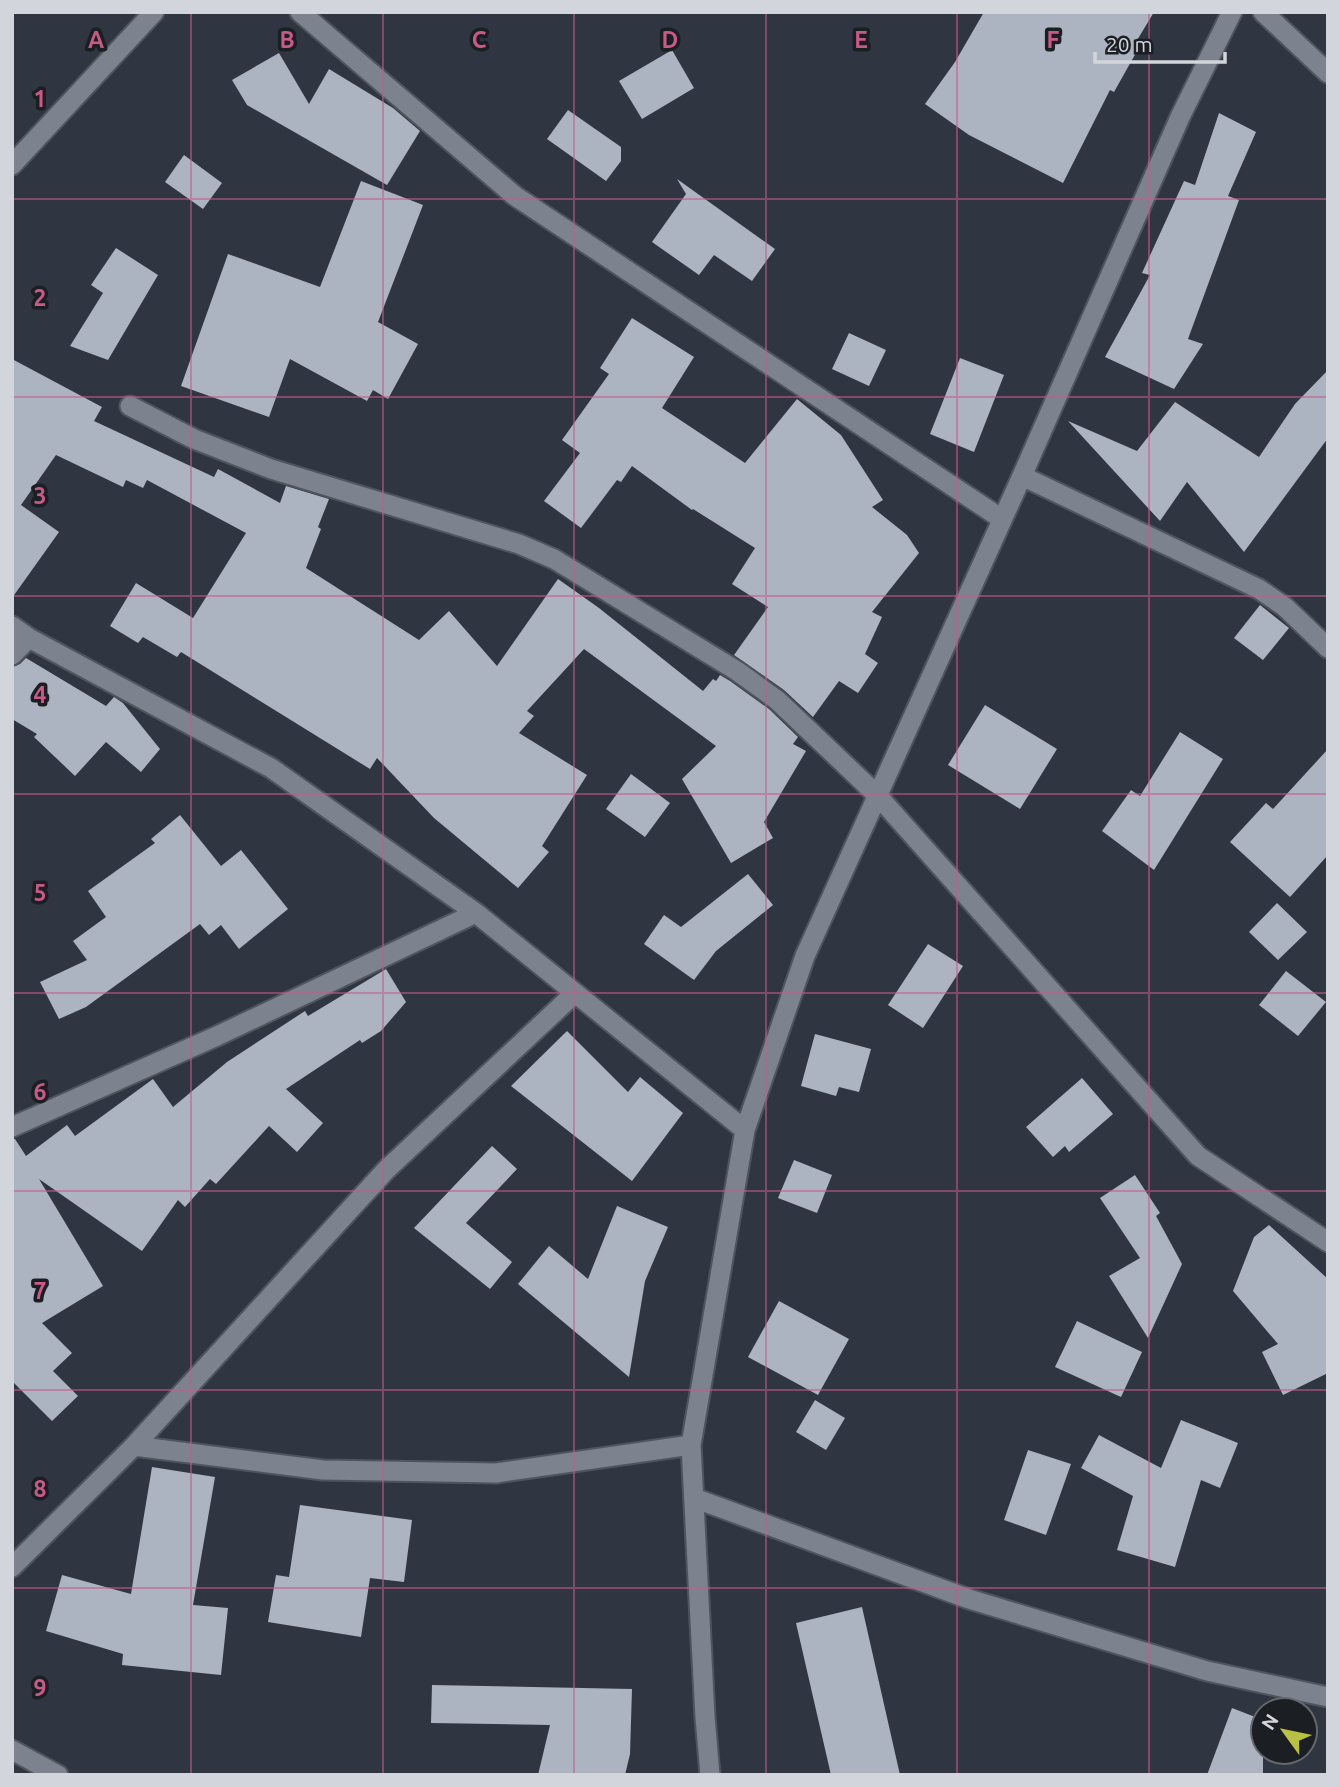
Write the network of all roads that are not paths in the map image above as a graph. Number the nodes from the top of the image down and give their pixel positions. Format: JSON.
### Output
{"nodes":[{"id":1,"x":154,"y":12,"type":"edge"},
{"id":2,"x":300,"y":12,"type":"edge"},
{"id":3,"x":1232,"y":12,"type":"edge"},
{"id":4,"x":1263,"y":12,"type":"edge"},
{"id":5,"x":1328,"y":73,"type":"edge"},
{"id":6,"x":12,"y":165,"type":"edge"},
{"id":7,"x":130,"y":406,"type":"dead end"},
{"id":8,"x":1023,"y":476,"type":"junction"},
{"id":9,"x":1002,"y":519,"type":"junction"},
{"id":10,"x":12,"y":626,"type":"edge"},
{"id":11,"x":29,"y":638,"type":"junction"},
{"id":12,"x":1328,"y":648,"type":"edge"},
{"id":13,"x":12,"y":655,"type":"edge"},
{"id":14,"x":878,"y":796,"type":"junction"},
{"id":15,"x":476,"y":913,"type":"junction"},
{"id":16,"x":575,"y":993,"type":"junction"},
{"id":17,"x":12,"y":1127,"type":"edge"},
{"id":18,"x":745,"y":1130,"type":"junction"},
{"id":19,"x":1328,"y":1242,"type":"edge"},
{"id":20,"x":691,"y":1445,"type":"junction"},
{"id":21,"x":134,"y":1446,"type":"junction"},
{"id":22,"x":694,"y":1498,"type":"junction"},
{"id":23,"x":12,"y":1567,"type":"edge"},
{"id":24,"x":1328,"y":1697,"type":"edge"},
{"id":25,"x":12,"y":1750,"type":"edge"},
{"id":26,"x":58,"y":1775,"type":"edge"},
{"id":27,"x":710,"y":1775,"type":"edge"}],
"edges":[{"from":1,"to":6,"type":"street"},
{"from":2,"to":9,"type":"street"},
{"from":3,"to":8,"type":"street"},
{"from":4,"to":5,"type":"street"},
{"from":7,"to":14,"type":"street"},
{"from":8,"to":9,"type":"street"},
{"from":8,"to":12,"type":"street"},
{"from":9,"to":14,"type":"street"},
{"from":10,"to":11,"type":"street"},
{"from":11,"to":13,"type":"street"},
{"from":11,"to":15,"type":"street"},
{"from":14,"to":18,"type":"street"},
{"from":14,"to":19,"type":"street"},
{"from":15,"to":16,"type":"street"},
{"from":15,"to":17,"type":"street"},
{"from":16,"to":18,"type":"street"},
{"from":16,"to":21,"type":"street"},
{"from":18,"to":20,"type":"street"},
{"from":20,"to":21,"type":"street"},
{"from":20,"to":22,"type":"street"},
{"from":21,"to":23,"type":"street"},
{"from":22,"to":24,"type":"street"},
{"from":22,"to":27,"type":"street"},
{"from":25,"to":26,"type":"street"}]}
